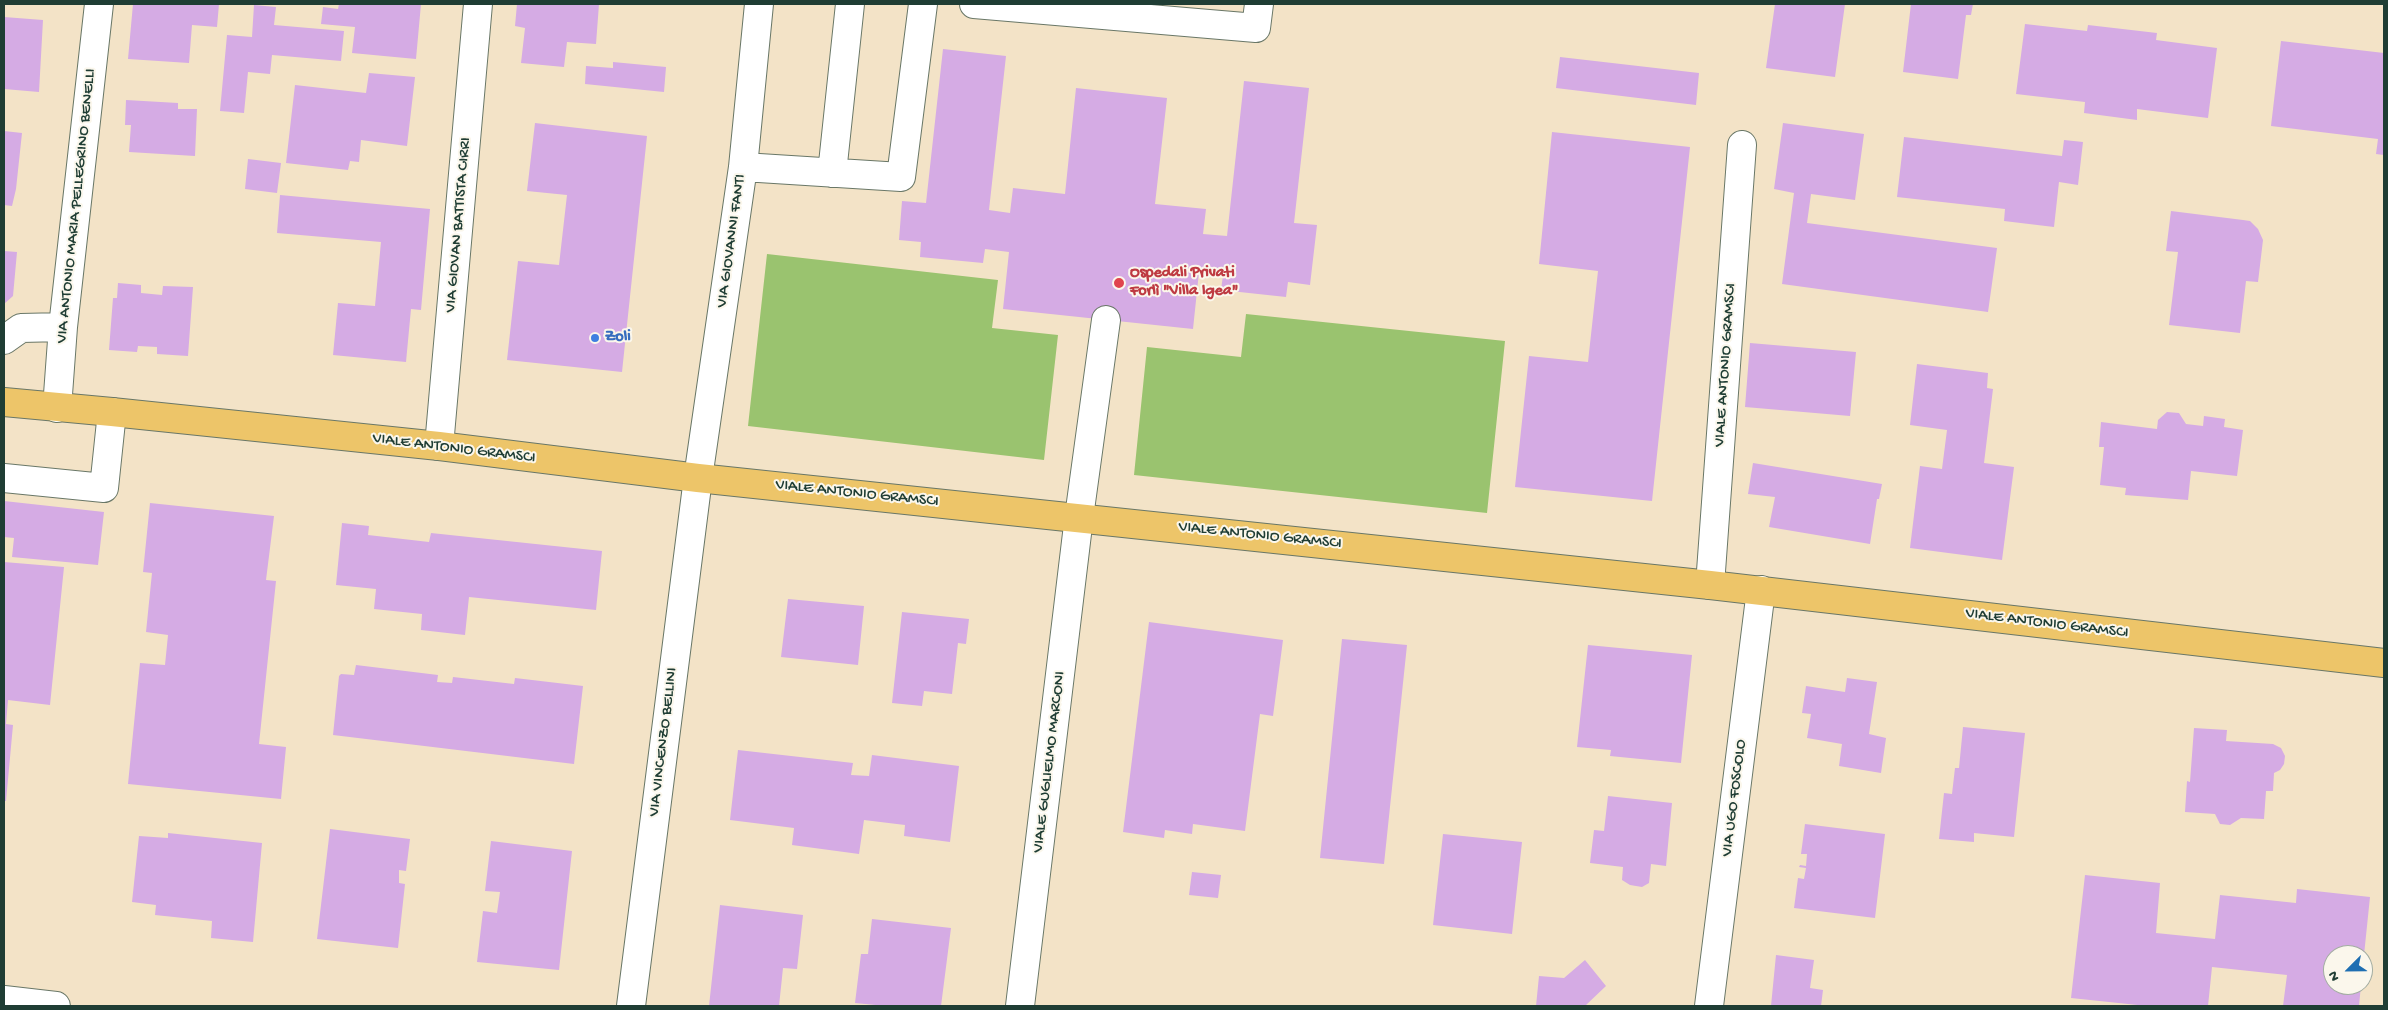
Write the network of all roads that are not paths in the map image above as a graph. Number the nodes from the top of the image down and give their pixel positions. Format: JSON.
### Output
{"nodes":[{"id":1,"x":99,"y":4,"type":"edge"},
{"id":2,"x":478,"y":4,"type":"edge"},
{"id":3,"x":759,"y":4,"type":"edge"},
{"id":4,"x":850,"y":4,"type":"edge"},
{"id":5,"x":923,"y":4,"type":"edge"},
{"id":6,"x":974,"y":4,"type":"edge"},
{"id":7,"x":1259,"y":4,"type":"edge"},
{"id":8,"x":1742,"y":145,"type":"dead end"},
{"id":9,"x":743,"y":167,"type":"junction"},
{"id":10,"x":832,"y":173,"type":"junction"},
{"id":11,"x":1106,"y":320,"type":"dead end"},
{"id":12,"x":63,"y":327,"type":"junction"},
{"id":13,"x":4,"y":340,"type":"edge"},
{"id":14,"x":4,"y":402,"type":"edge"},
{"id":15,"x":57,"y":408,"type":"junction"},
{"id":16,"x":112,"y":412,"type":"junction"},
{"id":17,"x":439,"y":446,"type":"junction"},
{"id":18,"x":4,"y":478,"type":"edge"},
{"id":19,"x":698,"y":478,"type":"junction"},
{"id":20,"x":1079,"y":517,"type":"junction"},
{"id":21,"x":1710,"y":585,"type":"junction"},
{"id":22,"x":1761,"y":590,"type":"junction"},
{"id":23,"x":2384,"y":663,"type":"edge"},
{"id":24,"x":4,"y":1000,"type":"edge"},
{"id":25,"x":56,"y":1006,"type":"edge"},
{"id":26,"x":631,"y":1006,"type":"edge"},
{"id":27,"x":1020,"y":1006,"type":"edge"},
{"id":28,"x":1709,"y":1006,"type":"edge"}],
"edges":[{"from":1,"to":12,"type":"street","name":"VIA ANTONIO MARIA PELLEGRINO BENELLI"},
{"from":2,"to":17,"type":"street","name":"VIA GIOVAN BATTISTA CIRRI"},
{"from":3,"to":9,"type":"street","name":"VIA GIOVANNI FANTI"},
{"from":4,"to":10,"type":"street"},
{"from":5,"to":10,"type":"street"},
{"from":6,"to":7,"type":"street"},
{"from":8,"to":21,"type":"street","name":"VIALE ANTONIO GRAMSCI"},
{"from":9,"to":10,"type":"street"},
{"from":9,"to":19,"type":"street","name":"VIA GIOVANNI FANTI"},
{"from":11,"to":20,"type":"street","name":"VIALE GUGLIELMO MARCONI"},
{"from":12,"to":13,"type":"street"},
{"from":12,"to":15,"type":"street","name":"VIA ANTONIO MARIA PELLEGRINO BENELLI"},
{"from":14,"to":15,"type":"main road","name":"VIALE ANTONIO GRAMSCI"},
{"from":15,"to":16,"type":"main road","name":"VIALE ANTONIO GRAMSCI"},
{"from":16,"to":17,"type":"main road","name":"VIALE ANTONIO GRAMSCI"},
{"from":16,"to":18,"type":"street"},
{"from":17,"to":19,"type":"main road","name":"VIALE ANTONIO GRAMSCI"},
{"from":19,"to":20,"type":"main road","name":"VIALE ANTONIO GRAMSCI"},
{"from":19,"to":26,"type":"street","name":"VIA VINCENZO BELLINI"},
{"from":20,"to":21,"type":"main road","name":"VIALE ANTONIO GRAMSCI"},
{"from":20,"to":27,"type":"street","name":"VIALE GUGLIELMO MARCONI"},
{"from":21,"to":22,"type":"main road","name":"VIALE ANTONIO GRAMSCI"},
{"from":22,"to":23,"type":"main road","name":"VIALE ANTONIO GRAMSCI"},
{"from":22,"to":28,"type":"street","name":"VIA UGO FOSCOLO"},
{"from":24,"to":25,"type":"street"}]}
